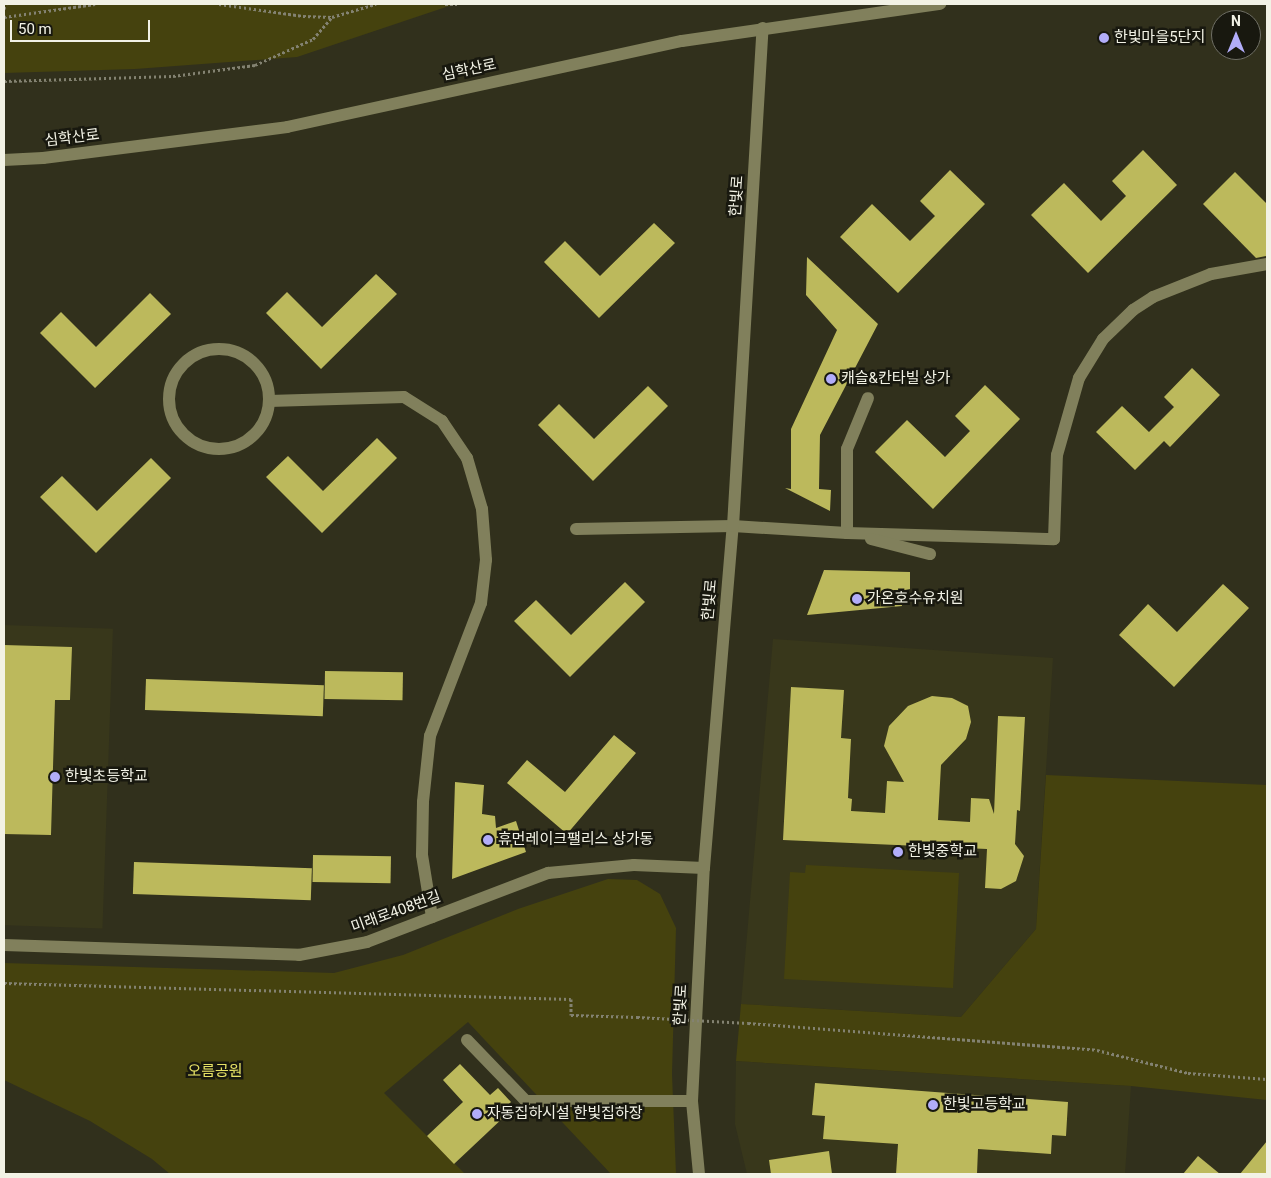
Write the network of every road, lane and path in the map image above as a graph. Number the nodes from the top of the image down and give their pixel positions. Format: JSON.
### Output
{"nodes":[{"id":1,"x":6,"y":4,"type":"edge"},
{"id":2,"x":96,"y":4,"type":"edge"},
{"id":3,"x":219,"y":4,"type":"edge"},
{"id":4,"x":376,"y":4,"type":"edge"},
{"id":5,"x":445,"y":4,"type":"edge"},
{"id":6,"x":456,"y":4,"type":"edge"},
{"id":7,"x":940,"y":4,"type":"edge"},
{"id":8,"x":4,"y":9,"type":"edge"},
{"id":9,"x":332,"y":17,"type":"junction"},
{"id":10,"x":4,"y":18,"type":"edge"},
{"id":11,"x":764,"y":28,"type":"junction"},
{"id":12,"x":4,"y":81,"type":"edge"},
{"id":13,"x":4,"y":160,"type":"edge"},
{"id":14,"x":1267,"y":264,"type":"edge"},
{"id":15,"x":868,"y":398,"type":"dead end"},
{"id":16,"x":270,"y":401,"type":"junction"},
{"id":17,"x":732,"y":526,"type":"junction"},
{"id":18,"x":576,"y":529,"type":"dead end"},
{"id":19,"x":847,"y":533,"type":"junction"},
{"id":20,"x":930,"y":554,"type":"dead end"},
{"id":21,"x":704,"y":868,"type":"junction"},
{"id":22,"x":432,"y":917,"type":"junction"},
{"id":23,"x":4,"y":946,"type":"edge"},
{"id":24,"x":4,"y":983,"type":"edge"},
{"id":25,"x":467,"y":1040,"type":"dead end"},
{"id":26,"x":1267,"y":1079,"type":"edge"},
{"id":27,"x":692,"y":1101,"type":"junction"},
{"id":28,"x":699,"y":1174,"type":"edge"}],
"edges":[{"from":1,"to":8,"type":"path"},
{"from":2,"to":10,"type":"path"},
{"from":3,"to":9,"type":"path"},
{"from":4,"to":9,"type":"path"},
{"from":5,"to":6,"type":"path"},
{"from":7,"to":11,"type":"street","name":"심학산로"},
{"from":9,"to":12,"type":"path"},
{"from":11,"to":13,"type":"street","name":"심학산로"},
{"from":11,"to":17,"type":"street","name":"한빛로"},
{"from":14,"to":19,"type":"street"},
{"from":15,"to":19,"type":"street"},
{"from":16,"to":16,"type":"street"},
{"from":16,"to":22,"type":"street"},
{"from":17,"to":18,"type":"street"},
{"from":17,"to":19,"type":"street"},
{"from":17,"to":21,"type":"street","name":"한빛로"},
{"from":19,"to":20,"type":"street"},
{"from":21,"to":22,"type":"street","name":"미래로408번길"},
{"from":21,"to":27,"type":"street","name":"한빛로"},
{"from":22,"to":23,"type":"street","name":"미래로408번길"},
{"from":24,"to":26,"type":"path","bridge":true},
{"from":25,"to":27,"type":"street"},
{"from":27,"to":28,"type":"street","name":"한빛로"}]}
